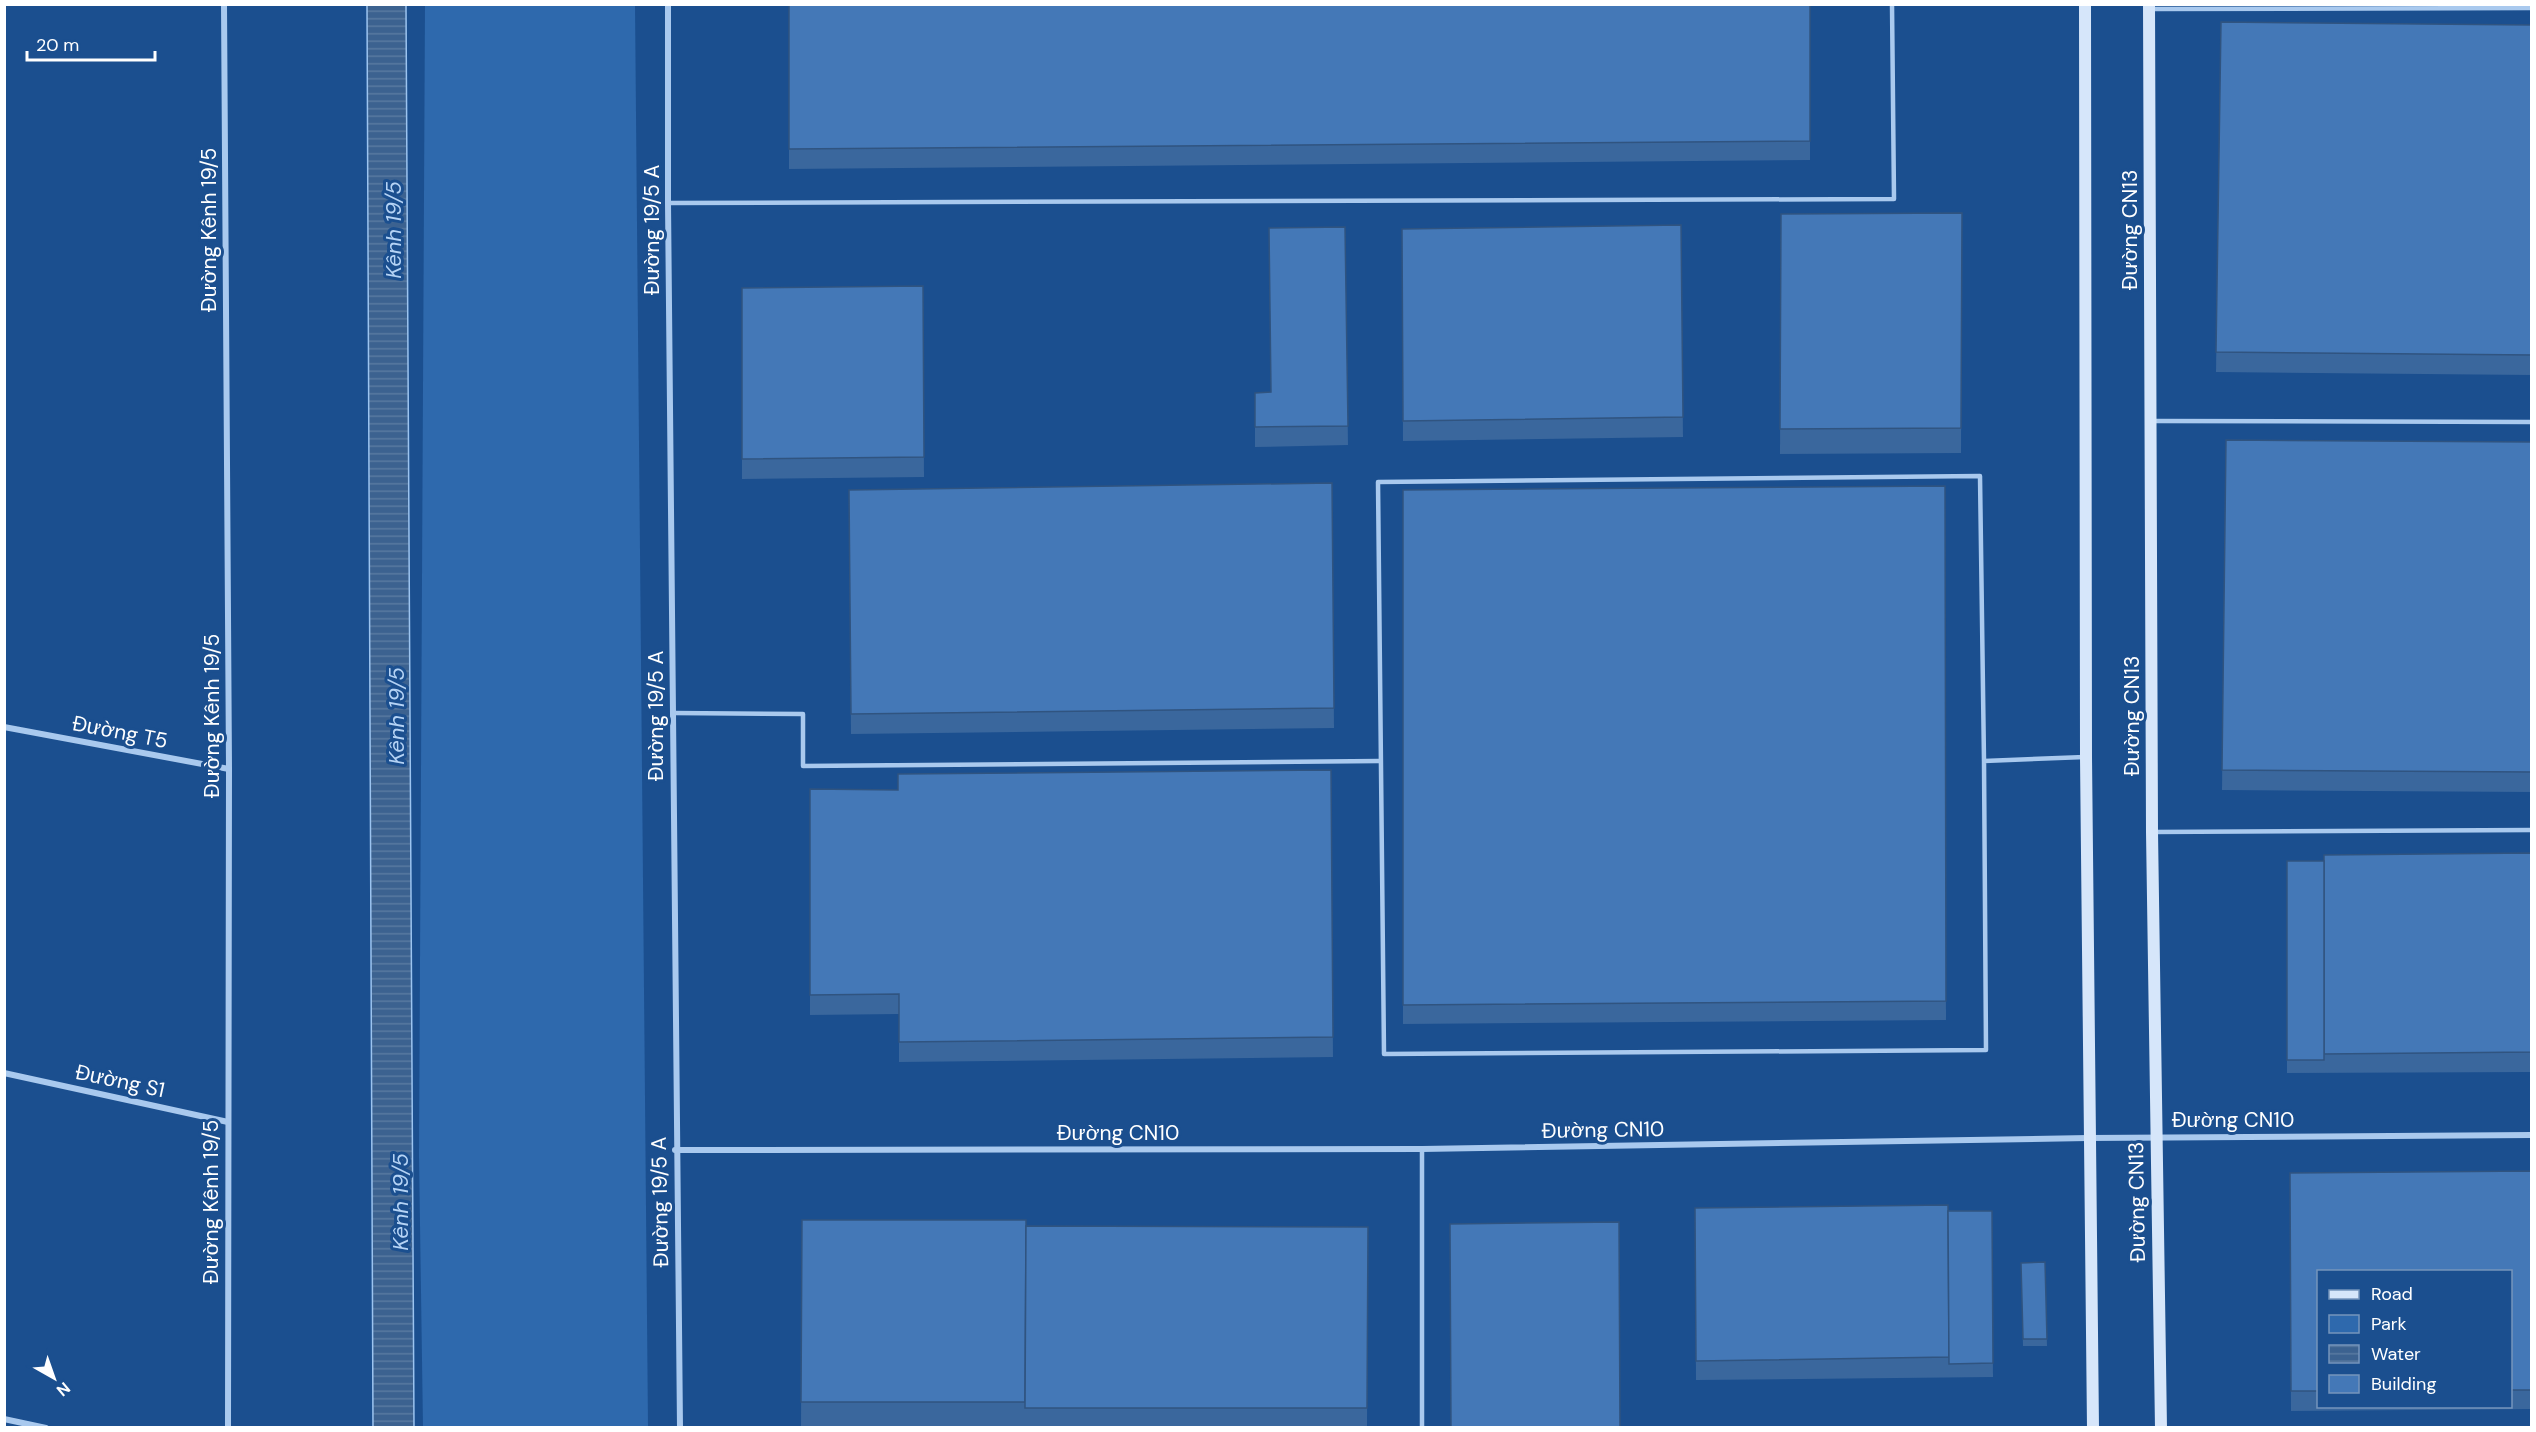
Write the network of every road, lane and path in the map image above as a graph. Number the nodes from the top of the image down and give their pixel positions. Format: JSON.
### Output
{"nodes":[{"id":1,"x":224,"y":4,"type":"edge"},
{"id":2,"x":668,"y":4,"type":"edge"},
{"id":3,"x":1893,"y":4,"type":"edge"},
{"id":4,"x":2085,"y":4,"type":"edge"},
{"id":5,"x":2149,"y":7,"type":"edge"},
{"id":6,"x":2532,"y":8,"type":"edge"},
{"id":7,"x":668,"y":203,"type":"junction"},
{"id":8,"x":2150,"y":421,"type":"junction"},
{"id":9,"x":2532,"y":422,"type":"edge"},
{"id":10,"x":673,"y":713,"type":"junction"},
{"id":11,"x":4,"y":727,"type":"edge"},
{"id":12,"x":2086,"y":758,"type":"junction"},
{"id":13,"x":1379,"y":761,"type":"junction"},
{"id":14,"x":1984,"y":761,"type":"junction"},
{"id":15,"x":229,"y":769,"type":"junction"},
{"id":16,"x":2532,"y":830,"type":"edge"},
{"id":17,"x":2152,"y":832,"type":"junction"},
{"id":18,"x":4,"y":1073,"type":"edge"},
{"id":19,"x":228,"y":1122,"type":"junction"},
{"id":20,"x":2532,"y":1135,"type":"edge"},
{"id":21,"x":2088,"y":1138,"type":"junction"},
{"id":22,"x":2155,"y":1138,"type":"junction"},
{"id":23,"x":1422,"y":1149,"type":"junction"},
{"id":24,"x":675,"y":1150,"type":"junction"},
{"id":25,"x":4,"y":1419,"type":"edge"},
{"id":26,"x":46,"y":1428,"type":"edge"},
{"id":27,"x":228,"y":1428,"type":"edge"},
{"id":28,"x":680,"y":1428,"type":"edge"},
{"id":29,"x":1422,"y":1428,"type":"edge"},
{"id":30,"x":2093,"y":1428,"type":"edge"},
{"id":31,"x":2161,"y":1428,"type":"edge"}],
"edges":[{"from":1,"to":15,"type":"street","name":"Đường Kênh 19/5"},
{"from":2,"to":7,"type":"street","name":"Đường 19/5 A"},
{"from":3,"to":7,"type":"lane"},
{"from":4,"to":12,"type":"street"},
{"from":5,"to":6,"type":"lane"},
{"from":5,"to":8,"type":"street","name":"Đường CN13"},
{"from":7,"to":10,"type":"street","name":"Đường 19/5 A"},
{"from":8,"to":9,"type":"lane"},
{"from":8,"to":17,"type":"street","name":"Đường CN13"},
{"from":10,"to":13,"type":"lane"},
{"from":10,"to":24,"type":"street","name":"Đường 19/5 A"},
{"from":11,"to":15,"type":"street","name":"Đường T5"},
{"from":12,"to":14,"type":"lane"},
{"from":12,"to":21,"type":"street"},
{"from":13,"to":14,"type":"lane"},
{"from":13,"to":14,"type":"lane"},
{"from":15,"to":19,"type":"street","name":"Đường Kênh 19/5"},
{"from":16,"to":17,"type":"lane"},
{"from":17,"to":22,"type":"street","name":"Đường CN13"},
{"from":18,"to":19,"type":"street","name":"Đường S1"},
{"from":19,"to":27,"type":"street","name":"Đường Kênh 19/5"},
{"from":20,"to":22,"type":"street","name":"Đường CN10"},
{"from":21,"to":22,"type":"street","name":"Đường CN10"},
{"from":21,"to":23,"type":"street","name":"Đường CN10"},
{"from":21,"to":30,"type":"street"},
{"from":22,"to":31,"type":"street","name":"Đường CN13"},
{"from":23,"to":24,"type":"street","name":"Đường CN10"},
{"from":23,"to":29,"type":"lane"},
{"from":24,"to":28,"type":"street","name":"Đường 19/5 A"},
{"from":25,"to":26,"type":"street"}]}
